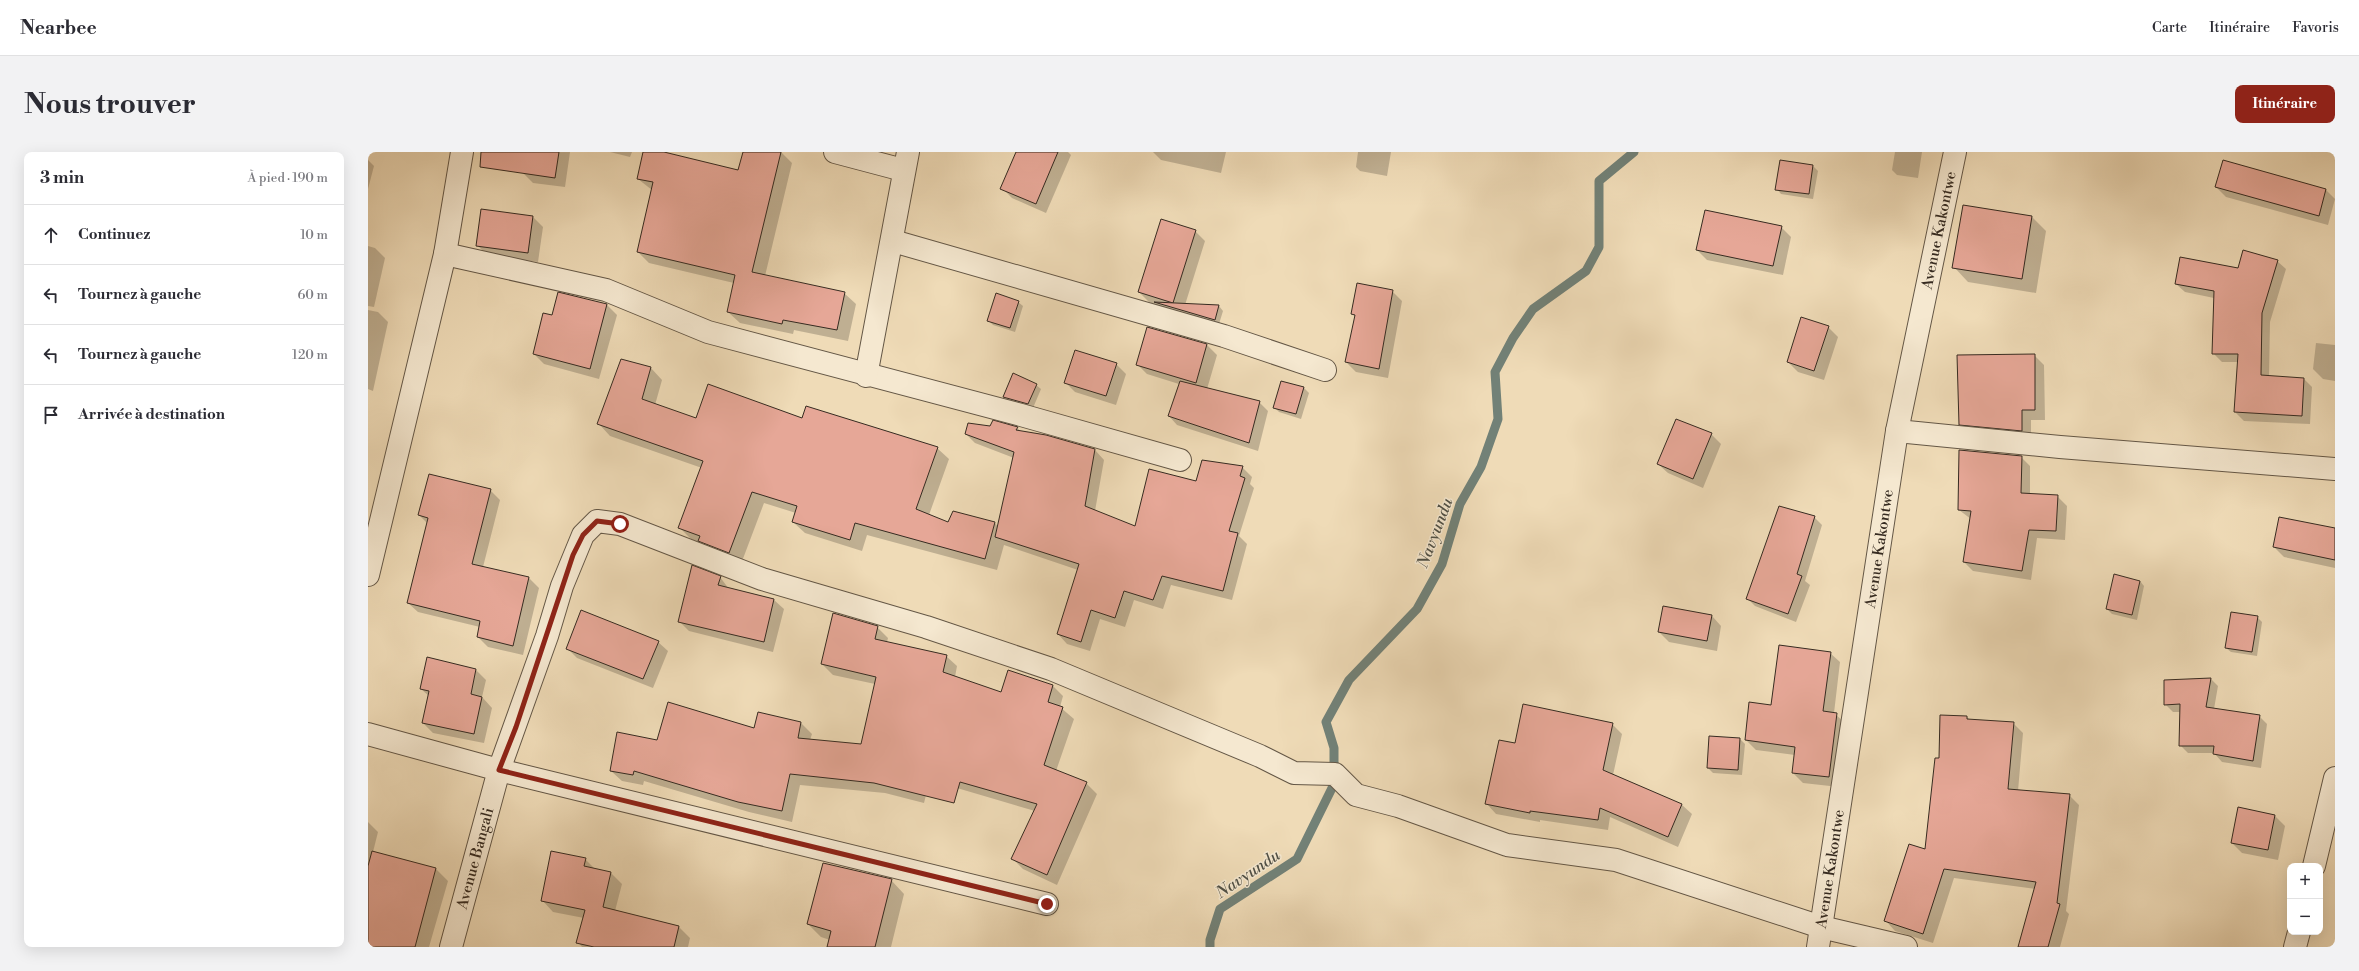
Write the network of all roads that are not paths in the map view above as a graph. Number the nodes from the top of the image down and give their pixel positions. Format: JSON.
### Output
{"nodes":[{"id":1,"x":462,"y":152,"type":"edge"},
{"id":2,"x":835,"y":152,"type":"edge"},
{"id":3,"x":1955,"y":152,"type":"edge"},
{"id":4,"x":906,"y":161,"type":"edge"},
{"id":5,"x":893,"y":241,"type":"junction"},
{"id":6,"x":446,"y":254,"type":"junction"},
{"id":7,"x":1325,"y":370,"type":"dead end"},
{"id":8,"x":866,"y":376,"type":"junction"},
{"id":9,"x":1897,"y":430,"type":"junction"},
{"id":10,"x":1180,"y":460,"type":"dead end"},
{"id":11,"x":2335,"y":469,"type":"edge"},
{"id":12,"x":368,"y":575,"type":"edge"},
{"id":13,"x":368,"y":734,"type":"edge"},
{"id":14,"x":499,"y":770,"type":"junction"},
{"id":15,"x":2335,"y":778,"type":"edge"},
{"id":16,"x":2315,"y":863,"type":"edge"},
{"id":17,"x":1047,"y":904,"type":"dead end"},
{"id":18,"x":2298,"y":935,"type":"edge"},
{"id":19,"x":1820,"y":937,"type":"edge"},
{"id":20,"x":451,"y":947,"type":"edge"},
{"id":21,"x":1906,"y":947,"type":"edge"},
{"id":22,"x":2295,"y":947,"type":"edge"}],
"edges":[{"from":1,"to":6,"type":"street"},
{"from":2,"to":4,"type":"street"},
{"from":3,"to":9,"type":"street","name":"Avenue Kakontwe"},
{"from":4,"to":5,"type":"street"},
{"from":5,"to":7,"type":"street"},
{"from":5,"to":8,"type":"street"},
{"from":6,"to":8,"type":"street"},
{"from":6,"to":12,"type":"street"},
{"from":8,"to":10,"type":"street"},
{"from":9,"to":11,"type":"street"},
{"from":9,"to":19,"type":"street","name":"Avenue Kakontwe"},
{"from":13,"to":14,"type":"street"},
{"from":14,"to":17,"type":"street"},
{"from":14,"to":19,"type":"street","name":"Avenue Bangali"},
{"from":14,"to":20,"type":"street","name":"Avenue Bangali"},
{"from":15,"to":16,"type":"street"},
{"from":18,"to":22,"type":"street"},
{"from":19,"to":21,"type":"street"}]}
